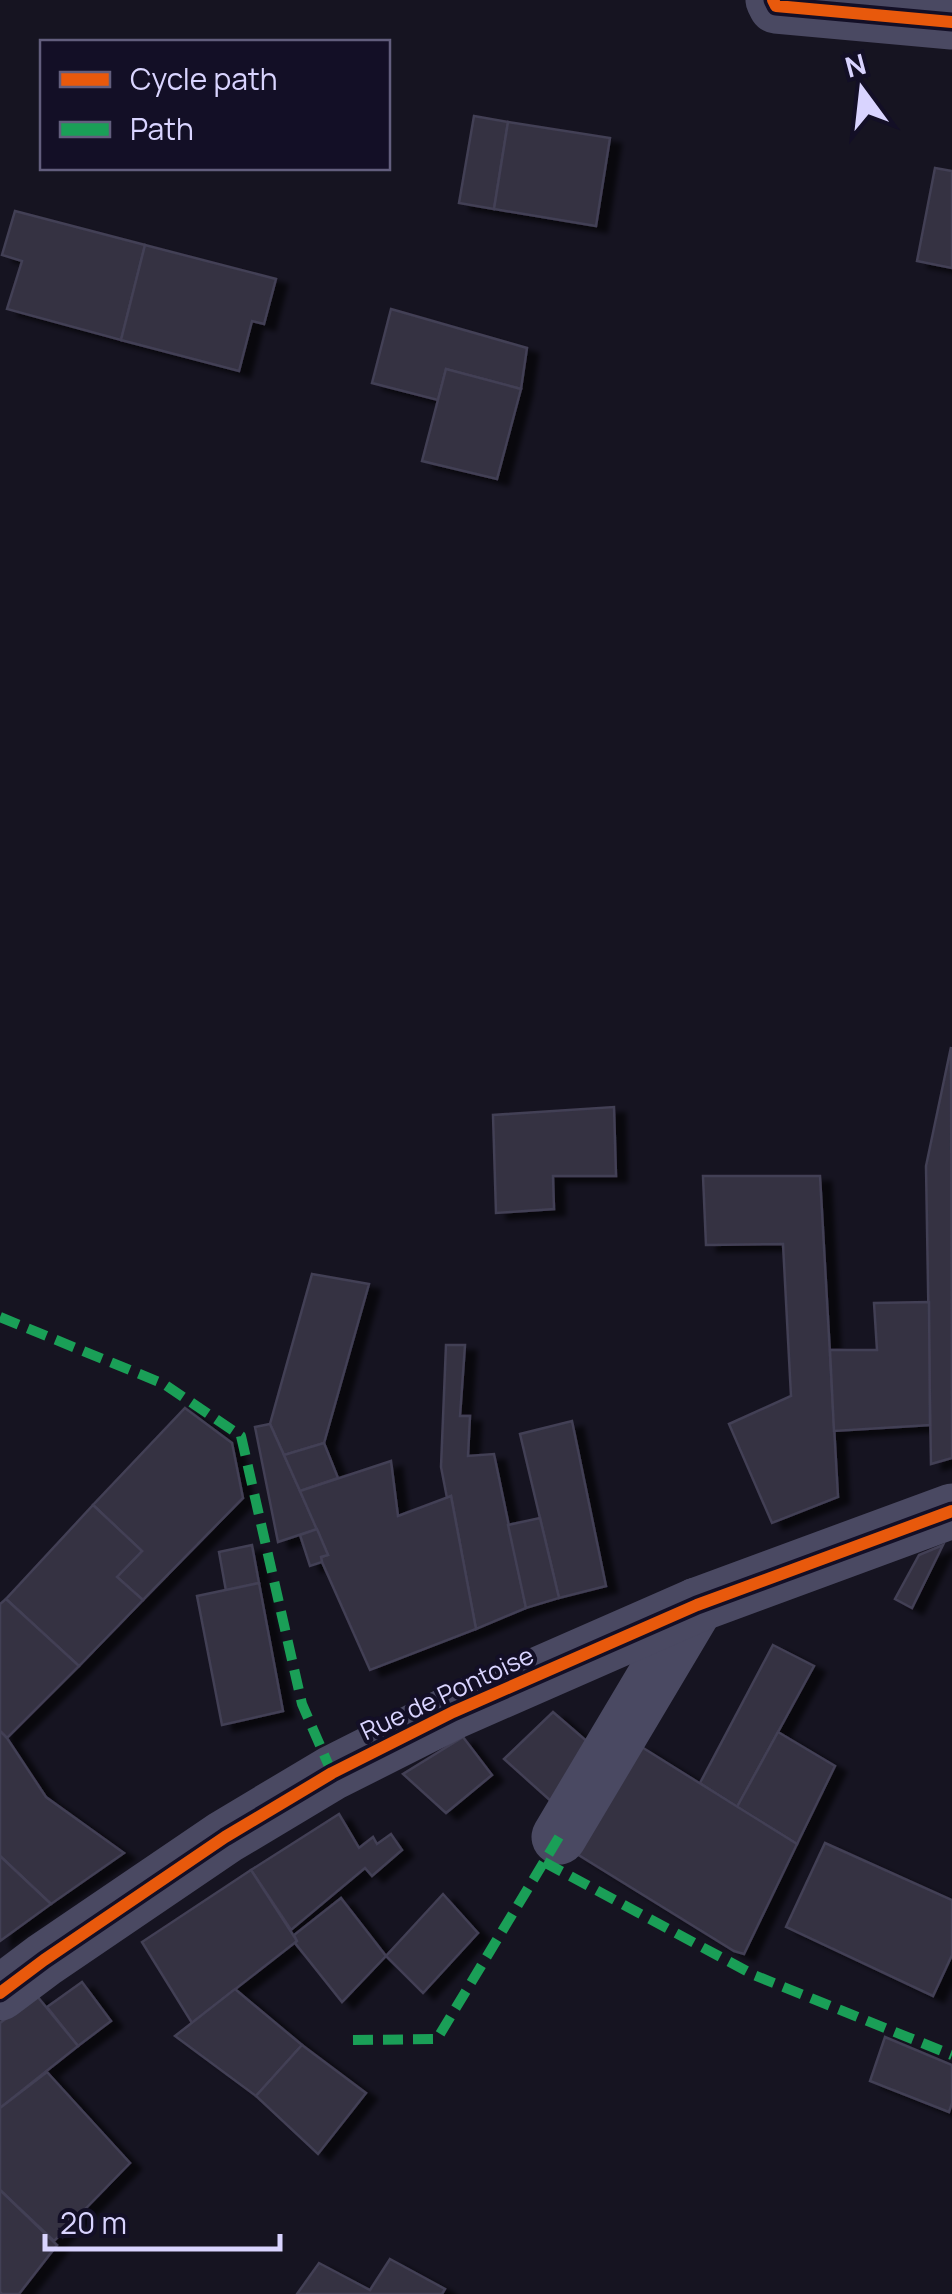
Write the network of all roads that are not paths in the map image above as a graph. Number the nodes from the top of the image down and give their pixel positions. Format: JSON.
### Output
{"nodes":[{"id":1,"x":772,"y":0,"type":"edge"},
{"id":2,"x":952,"y":22,"type":"edge"},
{"id":3,"x":952,"y":1511,"type":"edge"},
{"id":4,"x":696,"y":1605,"type":"junction"},
{"id":5,"x":559,"y":1837,"type":"dead end"},
{"id":6,"x":0,"y":1993,"type":"edge"}],
"edges":[{"from":1,"to":2,"type":"street"},
{"from":3,"to":4,"type":"street","name":"Rue de Pontoise"},
{"from":4,"to":5,"type":"street"},
{"from":4,"to":6,"type":"street","name":"Rue de Pontoise"}]}
